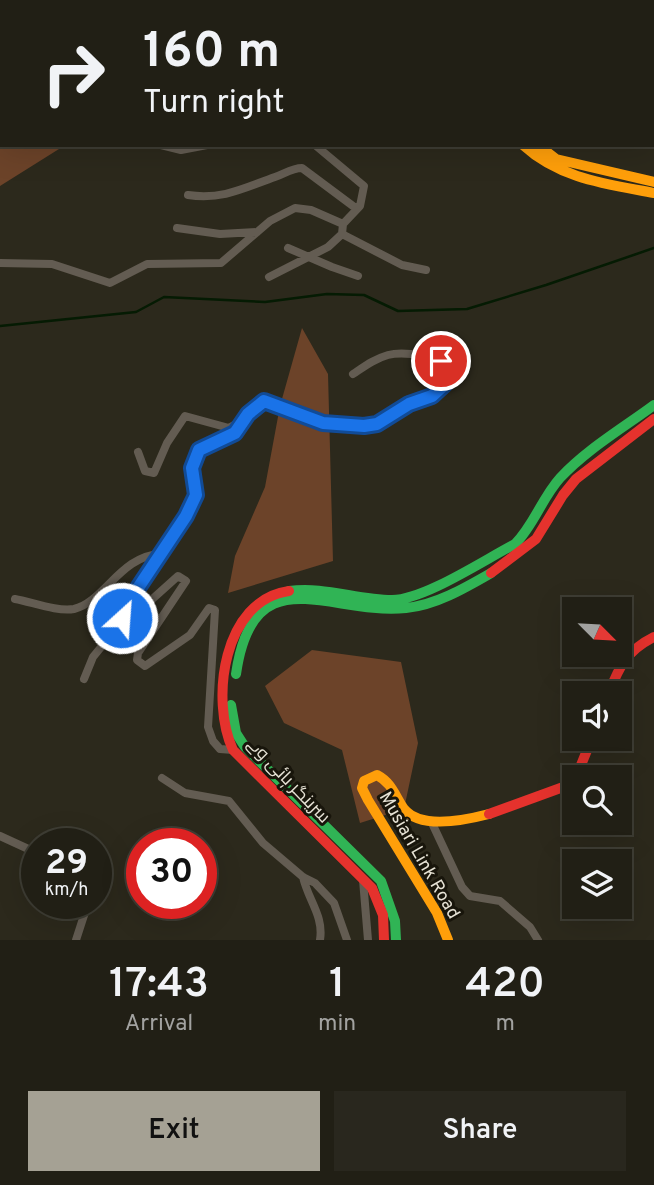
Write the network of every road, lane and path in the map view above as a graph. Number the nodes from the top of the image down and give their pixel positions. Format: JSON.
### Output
{"nodes":[{"id":1,"x":169,"y":147,"type":"edge"},
{"id":2,"x":197,"y":147,"type":"edge"},
{"id":3,"x":317,"y":147,"type":"edge"},
{"id":4,"x":525,"y":147,"type":"edge"},
{"id":5,"x":541,"y":147,"type":"edge"},
{"id":6,"x":654,"y":182,"type":"edge"},
{"id":7,"x":654,"y":193,"type":"edge"},
{"id":8,"x":188,"y":195,"type":"dead end"},
{"id":9,"x":357,"y":209,"type":"junction"},
{"id":10,"x":343,"y":224,"type":"junction"},
{"id":11,"x":177,"y":228,"type":"dead end"},
{"id":12,"x":257,"y":232,"type":"junction"},
{"id":13,"x":342,"y":234,"type":"junction"},
{"id":14,"x":288,"y":247,"type":"dead end"},
{"id":15,"x":308,"y":258,"type":"junction"},
{"id":16,"x":0,"y":263,"type":"edge"},
{"id":17,"x":426,"y":270,"type":"dead end"},
{"id":18,"x":358,"y":276,"type":"dead end"},
{"id":19,"x":269,"y":277,"type":"dead end"},
{"id":20,"x":353,"y":374,"type":"dead end"},
{"id":21,"x":654,"y":405,"type":"edge"},
{"id":22,"x":247,"y":417,"type":"junction"},
{"id":23,"x":654,"y":419,"type":"edge"},
{"id":24,"x":138,"y":452,"type":"dead end"},
{"id":25,"x":161,"y":554,"type":"junction"},
{"id":26,"x":15,"y":599,"type":"dead end"},
{"id":27,"x":124,"y":619,"type":"junction"},
{"id":28,"x":654,"y":637,"type":"edge"},
{"id":29,"x":84,"y":679,"type":"dead end"},
{"id":30,"x":614,"y":681,"type":"edge"},
{"id":31,"x":233,"y":750,"type":"junction"},
{"id":32,"x":586,"y":751,"type":"edge"},
{"id":33,"x":162,"y":778,"type":"dead end"},
{"id":34,"x":432,"y":821,"type":"junction"},
{"id":35,"x":0,"y":836,"type":"edge"},
{"id":36,"x":21,"y":846,"type":"edge"},
{"id":37,"x":303,"y":877,"type":"junction"},
{"id":38,"x":363,"y":879,"type":"junction"},
{"id":39,"x":83,"y":919,"type":"edge"},
{"id":40,"x":76,"y":940,"type":"edge"},
{"id":41,"x":320,"y":940,"type":"edge"},
{"id":42,"x":347,"y":940,"type":"edge"},
{"id":43,"x":368,"y":940,"type":"edge"},
{"id":44,"x":384,"y":940,"type":"edge"},
{"id":45,"x":396,"y":940,"type":"edge"},
{"id":46,"x":448,"y":940,"type":"edge"},
{"id":47,"x":538,"y":940,"type":"edge"}],
"edges":[{"from":1,"to":2,"type":"street"},
{"from":3,"to":9,"type":"street"},
{"from":4,"to":7,"type":"main road"},
{"from":5,"to":6,"type":"main road"},
{"from":8,"to":9,"type":"street"},
{"from":9,"to":10,"type":"street"},
{"from":10,"to":12,"type":"street"},
{"from":10,"to":13,"type":"street"},
{"from":11,"to":12,"type":"street"},
{"from":12,"to":16,"type":"street"},
{"from":13,"to":15,"type":"street"},
{"from":13,"to":17,"type":"street"},
{"from":14,"to":15,"type":"street"},
{"from":15,"to":18,"type":"street"},
{"from":15,"to":19,"type":"street"},
{"from":20,"to":22,"type":"street"},
{"from":21,"to":31,"type":"main road","name":"سرینگر ہائی وے"},
{"from":22,"to":24,"type":"street"},
{"from":22,"to":25,"type":"street"},
{"from":23,"to":45,"type":"main road","name":"سرینگر ہائی وے"},
{"from":25,"to":26,"type":"street"},
{"from":25,"to":27,"type":"street"},
{"from":27,"to":29,"type":"street"},
{"from":27,"to":31,"type":"street"},
{"from":28,"to":30,"type":"main road"},
{"from":31,"to":38,"type":"main road","name":"سرینگر ہائی وے"},
{"from":32,"to":34,"type":"main road","name":"Musiari Link Road"},
{"from":33,"to":37,"type":"street"},
{"from":34,"to":46,"type":"main road","name":"Musiari Link Road"},
{"from":34,"to":47,"type":"street"},
{"from":35,"to":36,"type":"street"},
{"from":37,"to":41,"type":"street"},
{"from":37,"to":42,"type":"street"},
{"from":38,"to":43,"type":"street"},
{"from":38,"to":44,"type":"main road","name":"سرینگر ہائی وے"},
{"from":39,"to":40,"type":"street"}]}
